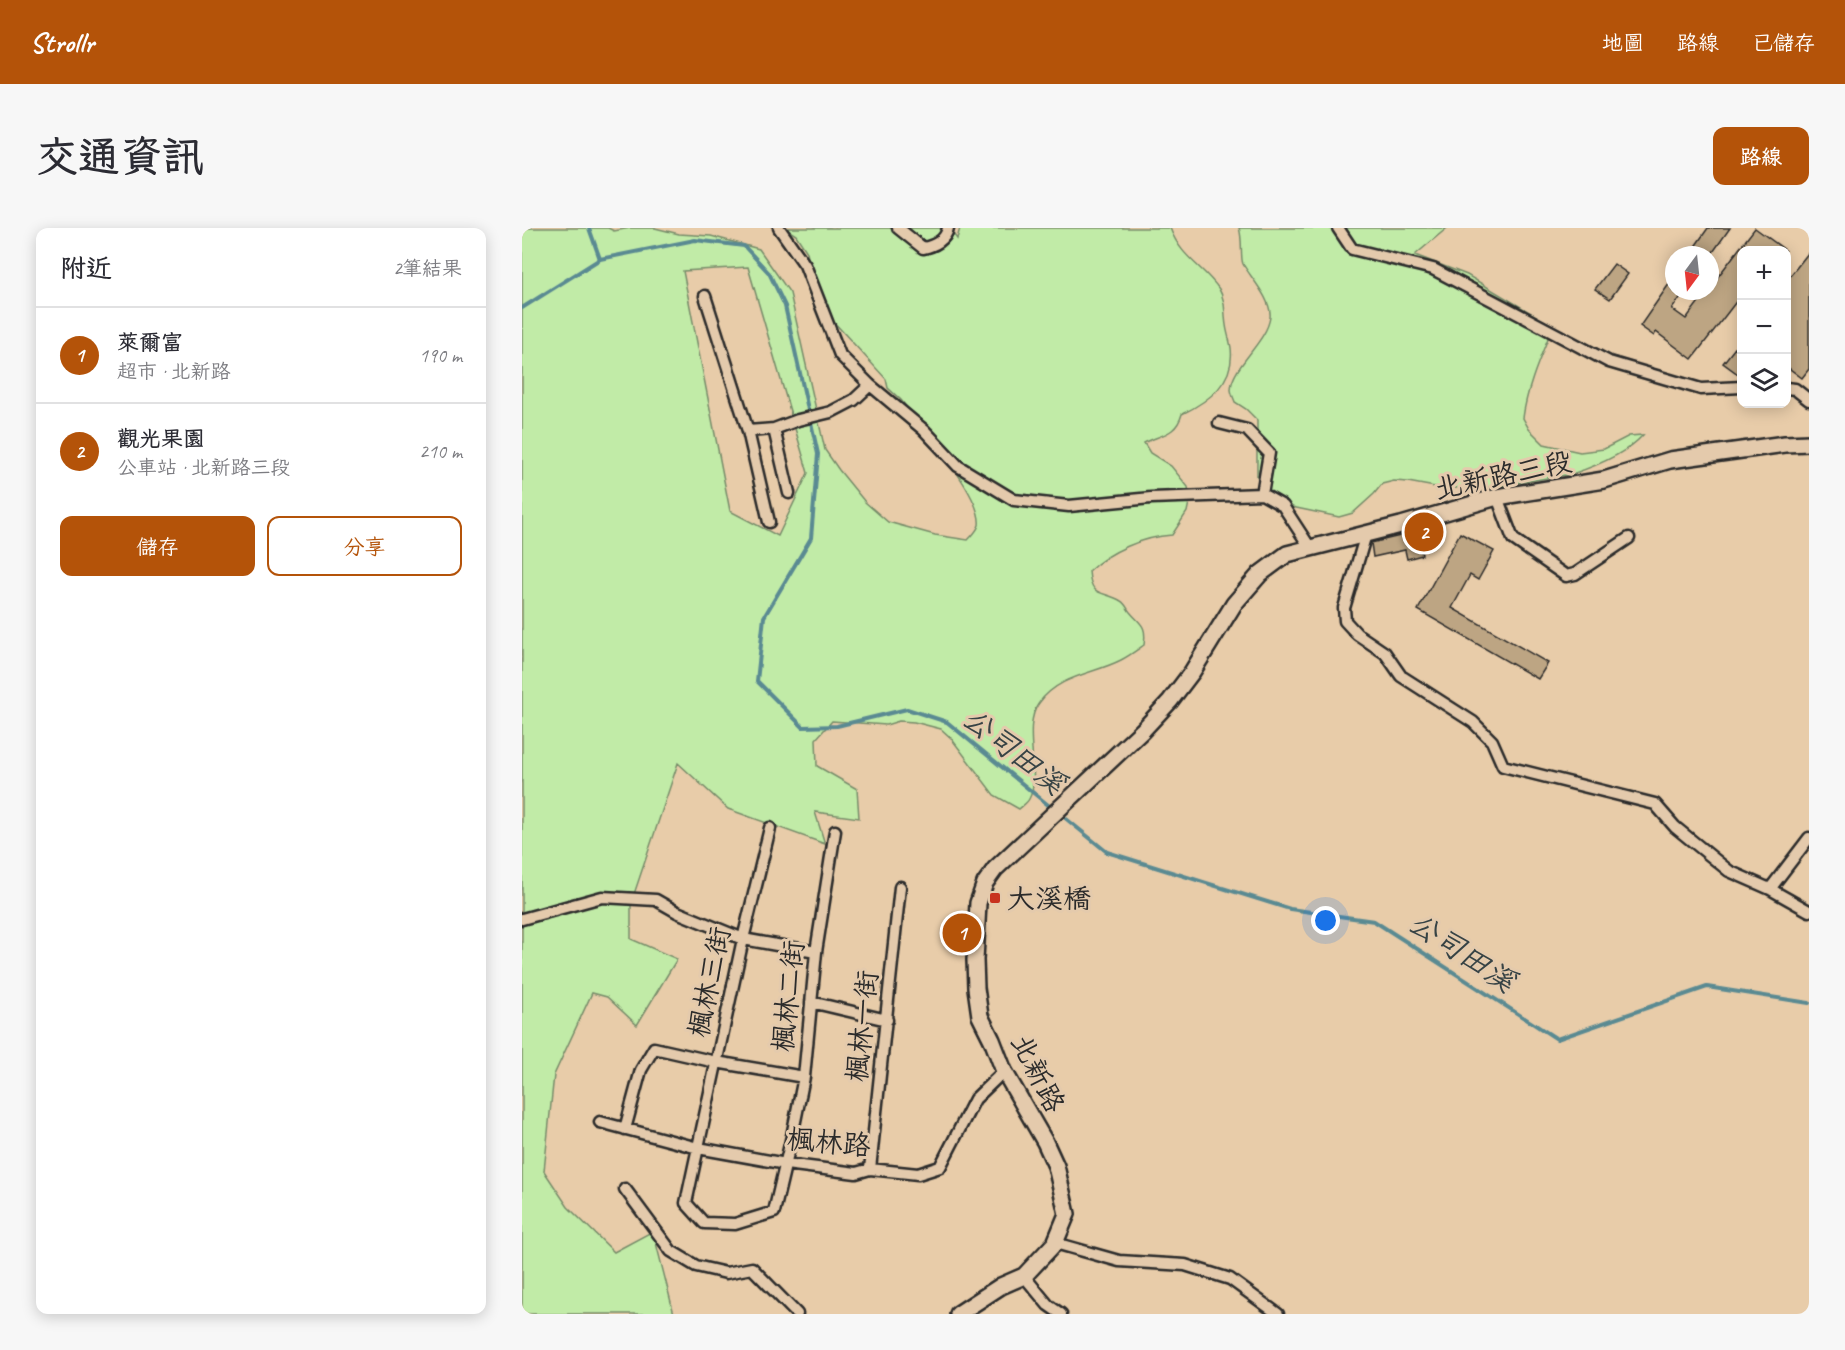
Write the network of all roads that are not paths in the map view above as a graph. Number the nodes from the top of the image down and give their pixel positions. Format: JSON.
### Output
{"nodes":[{"id":1,"x":779,"y":228,"type":"edge"},
{"id":2,"x":898,"y":228,"type":"edge"},
{"id":3,"x":948,"y":228,"type":"edge"},
{"id":4,"x":1338,"y":228,"type":"edge"},
{"id":5,"x":705,"y":296,"type":"dead end"},
{"id":6,"x":870,"y":385,"type":"junction"},
{"id":7,"x":1737,"y":387,"type":"edge"},
{"id":8,"x":1791,"y":389,"type":"edge"},
{"id":9,"x":1809,"y":400,"type":"edge"},
{"id":10,"x":1219,"y":423,"type":"dead end"},
{"id":11,"x":774,"y":429,"type":"junction"},
{"id":12,"x":748,"y":431,"type":"junction"},
{"id":13,"x":1809,"y":443,"type":"edge"},
{"id":14,"x":789,"y":493,"type":"dead end"},
{"id":15,"x":1262,"y":494,"type":"junction"},
{"id":16,"x":1497,"y":497,"type":"junction"},
{"id":17,"x":769,"y":522,"type":"dead end"},
{"id":18,"x":1366,"y":534,"type":"junction"},
{"id":19,"x":1629,"y":538,"type":"dead end"},
{"id":20,"x":1311,"y":549,"type":"junction"},
{"id":21,"x":1042,"y":824,"type":"joint"},
{"id":22,"x":770,"y":828,"type":"dead end"},
{"id":23,"x":835,"y":831,"type":"dead end"},
{"id":24,"x":1809,"y":838,"type":"edge"},
{"id":25,"x":900,"y":887,"type":"dead end"},
{"id":26,"x":1770,"y":889,"type":"junction"},
{"id":27,"x":1809,"y":911,"type":"edge"},
{"id":28,"x":522,"y":919,"type":"edge"},
{"id":29,"x":743,"y":939,"type":"junction"},
{"id":30,"x":816,"y":952,"type":"junction"},
{"id":31,"x":811,"y":1002,"type":"junction"},
{"id":32,"x":887,"y":1020,"type":"junction"},
{"id":33,"x":716,"y":1062,"type":"junction"},
{"id":34,"x":1004,"y":1071,"type":"junction"},
{"id":35,"x":804,"y":1077,"type":"junction"},
{"id":36,"x":600,"y":1122,"type":"dead end"},
{"id":37,"x":625,"y":1129,"type":"junction"},
{"id":38,"x":698,"y":1148,"type":"junction"},
{"id":39,"x":786,"y":1164,"type":"junction"},
{"id":40,"x":870,"y":1169,"type":"junction"},
{"id":41,"x":625,"y":1189,"type":"dead end"},
{"id":42,"x":1055,"y":1243,"type":"junction"},
{"id":43,"x":1024,"y":1276,"type":"junction"},
{"id":44,"x":797,"y":1314,"type":"edge"},
{"id":45,"x":958,"y":1314,"type":"edge"},
{"id":46,"x":1060,"y":1314,"type":"edge"},
{"id":47,"x":1278,"y":1314,"type":"edge"}],
"edges":[{"from":1,"to":6,"type":"street"},
{"from":2,"to":3,"type":"street"},
{"from":4,"to":7,"type":"street"},
{"from":5,"to":12,"type":"street"},
{"from":6,"to":11,"type":"street"},
{"from":6,"to":15,"type":"street"},
{"from":8,"to":9,"type":"street"},
{"from":10,"to":15,"type":"street"},
{"from":11,"to":12,"type":"street"},
{"from":11,"to":14,"type":"street"},
{"from":12,"to":17,"type":"street"},
{"from":13,"to":16,"type":"main road","name":"北新路三段"},
{"from":15,"to":20,"type":"street"},
{"from":16,"to":18,"type":"main road","name":"北新路三段"},
{"from":16,"to":19,"type":"street"},
{"from":18,"to":20,"type":"main road","name":"北新路三段"},
{"from":18,"to":26,"type":"street"},
{"from":20,"to":21,"type":"main road","name":"北新路三段"},
{"from":21,"to":34,"type":"main road","name":"北新路"},
{"from":22,"to":29,"type":"street","name":"楓林三街"},
{"from":23,"to":30,"type":"street","name":"楓林二街"},
{"from":24,"to":26,"type":"street"},
{"from":25,"to":32,"type":"street","name":"楓林一街"},
{"from":26,"to":27,"type":"street"},
{"from":28,"to":29,"type":"street"},
{"from":29,"to":30,"type":"street"},
{"from":29,"to":33,"type":"street","name":"楓林三街"},
{"from":30,"to":31,"type":"street","name":"楓林二街"},
{"from":31,"to":32,"type":"street"},
{"from":31,"to":35,"type":"street","name":"楓林二街"},
{"from":32,"to":40,"type":"street","name":"楓林一街"},
{"from":33,"to":35,"type":"street"},
{"from":33,"to":37,"type":"street"},
{"from":33,"to":38,"type":"street","name":"楓林三街"},
{"from":34,"to":40,"type":"street","name":"楓林路"},
{"from":34,"to":42,"type":"main road","name":"北新路"},
{"from":35,"to":39,"type":"street","name":"楓林二街"},
{"from":36,"to":37,"type":"street","name":"楓林路"},
{"from":37,"to":38,"type":"street","name":"楓林路"},
{"from":38,"to":39,"type":"street","name":"楓林路"},
{"from":38,"to":39,"type":"street","name":"楓林三街"},
{"from":39,"to":40,"type":"street","name":"楓林路"},
{"from":41,"to":44,"type":"street"},
{"from":42,"to":43,"type":"main road","name":"北新路"},
{"from":42,"to":47,"type":"street"},
{"from":43,"to":45,"type":"main road","name":"北新路"},
{"from":43,"to":46,"type":"street"}]}
